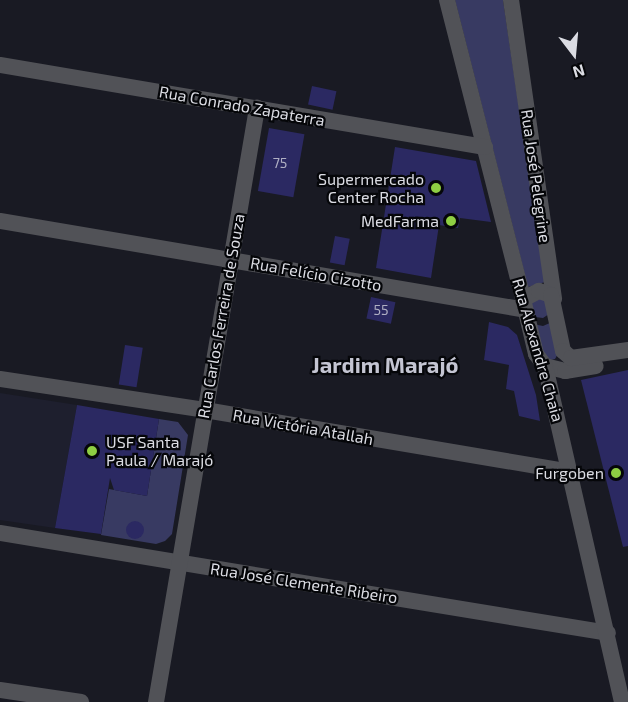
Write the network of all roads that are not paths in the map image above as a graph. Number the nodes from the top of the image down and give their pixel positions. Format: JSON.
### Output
{"nodes":[{"id":1,"x":447,"y":0,"type":"edge"},
{"id":2,"x":511,"y":0,"type":"edge"},
{"id":3,"x":0,"y":65,"type":"edge"},
{"id":4,"x":257,"y":108,"type":"junction"},
{"id":5,"x":485,"y":147,"type":"junction"},
{"id":6,"x":0,"y":221,"type":"edge"},
{"id":7,"x":231,"y":259,"type":"junction"},
{"id":8,"x":554,"y":306,"type":"junction"},
{"id":9,"x":525,"y":309,"type":"junction"},
{"id":10,"x":628,"y":350,"type":"edge"},
{"id":11,"x":628,"y":360,"type":"edge"},
{"id":12,"x":545,"y":366,"type":"junction"},
{"id":13,"x":0,"y":379,"type":"edge"},
{"id":14,"x":205,"y":410,"type":"junction"},
{"id":15,"x":570,"y":472,"type":"junction"},
{"id":16,"x":0,"y":533,"type":"edge"},
{"id":17,"x":179,"y":563,"type":"junction"},
{"id":18,"x":608,"y":633,"type":"junction"},
{"id":19,"x":2,"y":694,"type":"edge"},
{"id":20,"x":81,"y":702,"type":"edge"},
{"id":21,"x":156,"y":702,"type":"edge"},
{"id":22,"x":622,"y":702,"type":"edge"}],
"edges":[{"from":1,"to":5,"type":"street","name":"Rua Alexandre Chaia"},
{"from":2,"to":8,"type":"street","name":"Rua José Pelegrine"},
{"from":3,"to":4,"type":"street","name":"Rua Conrado Zapaterra"},
{"from":4,"to":5,"type":"street","name":"Rua Conrado Zapaterra"},
{"from":4,"to":7,"type":"street","name":"Rua Carlos Ferreira de Souza"},
{"from":5,"to":9,"type":"street","name":"Rua Alexandre Chaia"},
{"from":6,"to":7,"type":"street","name":"Rua Felício Cizotto"},
{"from":7,"to":9,"type":"street","name":"Rua Felício Cizotto"},
{"from":7,"to":14,"type":"street","name":"Rua Carlos Ferreira de Souza"},
{"from":8,"to":9,"type":"street"},
{"from":8,"to":9,"type":"street"},
{"from":8,"to":10,"type":"street","name":"Rua José Pelegrine"},
{"from":9,"to":12,"type":"street","name":"Rua Alexandre Chaia"},
{"from":11,"to":12,"type":"street"},
{"from":12,"to":15,"type":"street","name":"Rua Alexandre Chaia"},
{"from":13,"to":14,"type":"street","name":"Rua Victória Atallah"},
{"from":14,"to":15,"type":"street","name":"Rua Victória Atallah"},
{"from":14,"to":17,"type":"street","name":"Rua Carlos Ferreira de Souza"},
{"from":15,"to":18,"type":"street","name":"Rua Alexandre Chaia"},
{"from":16,"to":17,"type":"street","name":"Rua José Clemente Ribeiro"},
{"from":17,"to":18,"type":"street","name":"Rua José Clemente Ribeiro"},
{"from":17,"to":21,"type":"street","name":"Rua Carlos Ferreira de Souza"},
{"from":18,"to":22,"type":"street","name":"Rua Alexandre Chaia"},
{"from":19,"to":20,"type":"street"}]}
